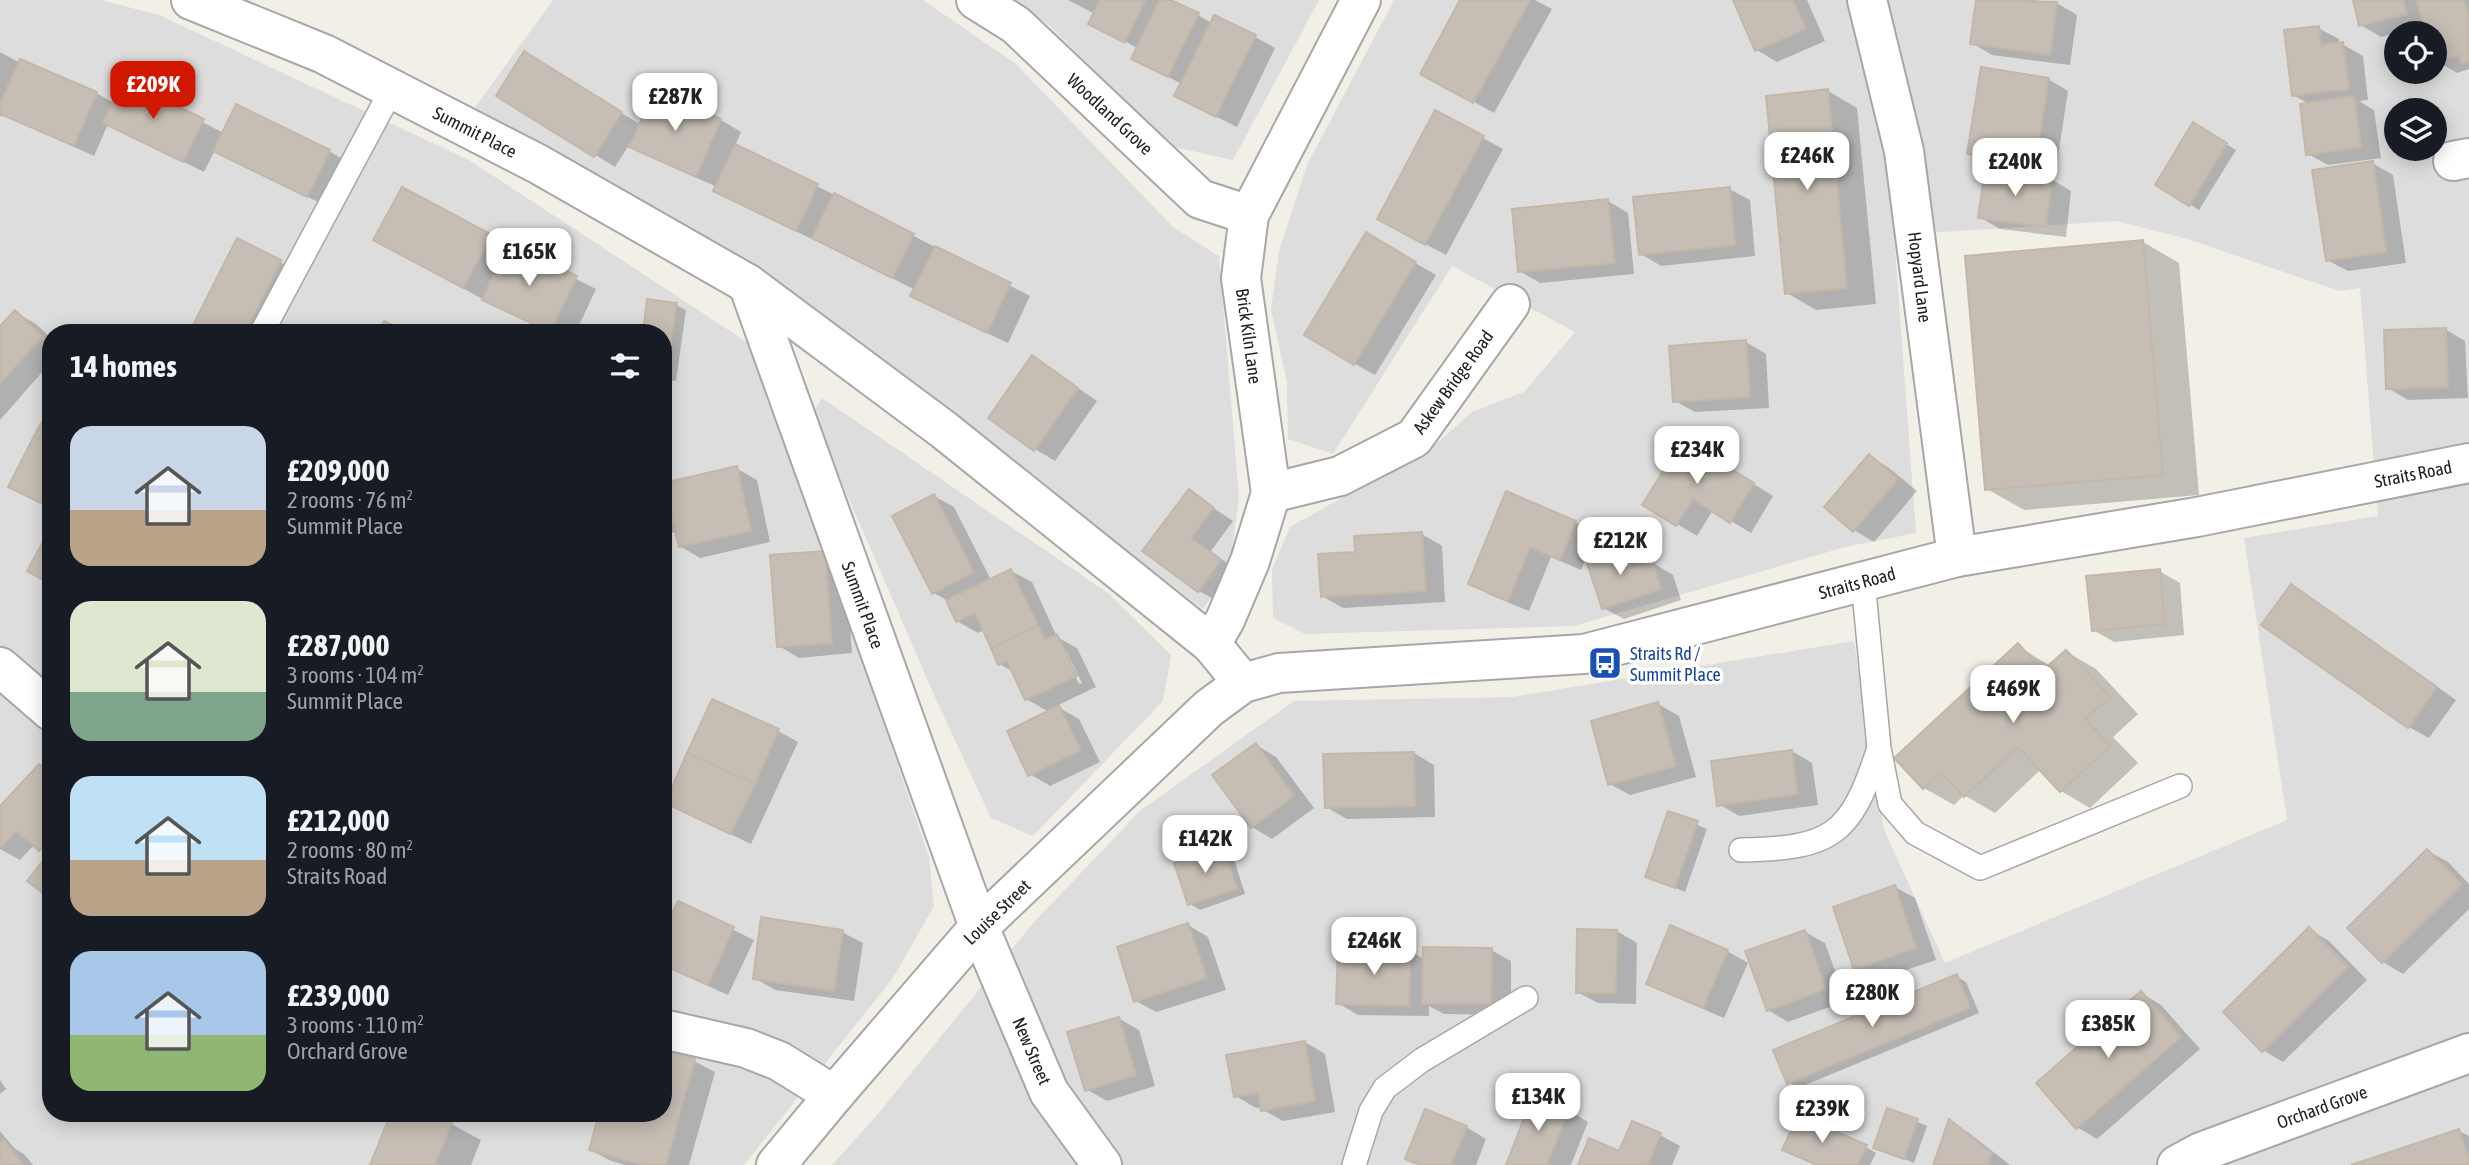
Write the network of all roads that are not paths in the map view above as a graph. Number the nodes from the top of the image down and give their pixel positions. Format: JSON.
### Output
{"nodes":[{"id":1,"x":191,"y":0,"type":"edge"},
{"id":2,"x":976,"y":0,"type":"edge"},
{"id":3,"x":1361,"y":0,"type":"edge"},
{"id":4,"x":1867,"y":0,"type":"edge"},
{"id":5,"x":392,"y":89,"type":"junction"},
{"id":6,"x":1249,"y":215,"type":"junction"},
{"id":7,"x":748,"y":284,"type":"junction"},
{"id":8,"x":1510,"y":304,"type":"dead end"},
{"id":9,"x":266,"y":324,"type":"edge"},
{"id":10,"x":2469,"y":463,"type":"edge"},
{"id":11,"x":1271,"y":493,"type":"junction"},
{"id":12,"x":1957,"y":557,"type":"junction"},
{"id":13,"x":1863,"y":582,"type":"junction"},
{"id":14,"x":1211,"y":644,"type":"junction"},
{"id":15,"x":0,"y":667,"type":"edge"},
{"id":16,"x":1243,"y":683,"type":"junction"},
{"id":17,"x":42,"y":703,"type":"edge"},
{"id":18,"x":1879,"y":748,"type":"junction"},
{"id":19,"x":2180,"y":786,"type":"dead end"},
{"id":20,"x":1741,"y":850,"type":"dead end"},
{"id":21,"x":979,"y":927,"type":"junction"},
{"id":22,"x":1526,"y":998,"type":"dead end"},
{"id":23,"x":672,"y":1031,"type":"edge"},
{"id":24,"x":2469,"y":1052,"type":"edge"},
{"id":25,"x":834,"y":1095,"type":"junction"},
{"id":26,"x":776,"y":1165,"type":"edge"},
{"id":27,"x":1102,"y":1165,"type":"edge"},
{"id":28,"x":1354,"y":1165,"type":"edge"},
{"id":29,"x":2178,"y":1165,"type":"edge"}],
"edges":[{"from":1,"to":5,"type":"street","name":"Summit Place"},
{"from":2,"to":6,"type":"street","name":"Woodland Grove"},
{"from":3,"to":6,"type":"street","name":"Brick Kiln Lane"},
{"from":4,"to":12,"type":"street","name":"Hopyard Lane"},
{"from":5,"to":7,"type":"street","name":"Summit Place"},
{"from":5,"to":9,"type":"lane"},
{"from":6,"to":11,"type":"street","name":"Brick Kiln Lane"},
{"from":7,"to":14,"type":"street","name":"Summit Place"},
{"from":7,"to":21,"type":"street","name":"Summit Place"},
{"from":8,"to":11,"type":"street","name":"Askew Bridge Road"},
{"from":10,"to":12,"type":"street","name":"Straits Road"},
{"from":11,"to":14,"type":"street","name":"Brick Kiln Lane"},
{"from":12,"to":13,"type":"street","name":"Straits Road"},
{"from":13,"to":16,"type":"street","name":"Straits Road"},
{"from":13,"to":18,"type":"lane"},
{"from":14,"to":16,"type":"street","name":"Summit Place"},
{"from":15,"to":17,"type":"street"},
{"from":16,"to":21,"type":"street","name":"Louise Street"},
{"from":18,"to":19,"type":"lane"},
{"from":18,"to":20,"type":"lane"},
{"from":21,"to":25,"type":"street","name":"Louise Street"},
{"from":21,"to":27,"type":"street","name":"New Street"},
{"from":22,"to":28,"type":"lane"},
{"from":23,"to":25,"type":"street"},
{"from":24,"to":29,"type":"street","name":"Orchard Grove"},
{"from":25,"to":26,"type":"street","name":"Louise Street"}]}
